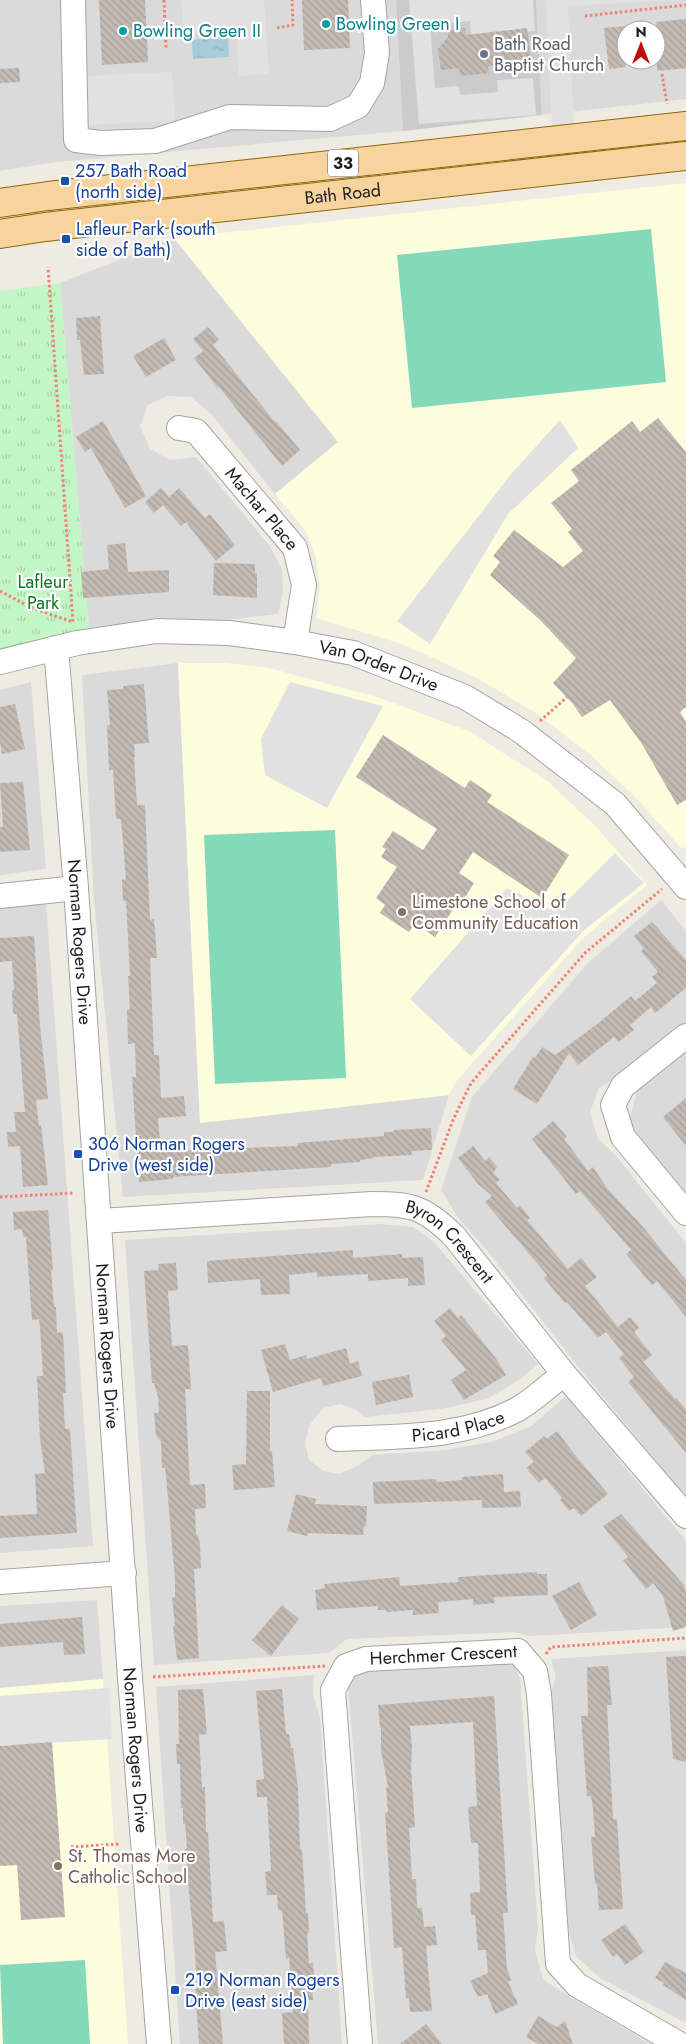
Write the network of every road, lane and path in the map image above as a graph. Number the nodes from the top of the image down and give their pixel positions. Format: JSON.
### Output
{"nodes":[{"id":1,"x":74,"y":0,"type":"edge"},
{"id":2,"x":164,"y":0,"type":"edge"},
{"id":3,"x":292,"y":0,"type":"edge"},
{"id":4,"x":373,"y":0,"type":"edge"},
{"id":5,"x":686,"y":5,"type":"edge"},
{"id":6,"x":585,"y":16,"type":"dead end"},
{"id":7,"x":277,"y":28,"type":"dead end"},
{"id":8,"x":166,"y":48,"type":"dead end"},
{"id":9,"x":662,"y":74,"type":"dead end"},
{"id":10,"x":667,"y":104,"type":"dead end"},
{"id":11,"x":686,"y":126,"type":"edge"},
{"id":12,"x":686,"y":156,"type":"edge"},
{"id":13,"x":0,"y":203,"type":"edge"},
{"id":14,"x":0,"y":234,"type":"edge"},
{"id":15,"x":48,"y":267,"type":"dead end"},
{"id":16,"x":179,"y":428,"type":"dead end"},
{"id":17,"x":0,"y":591,"type":"edge"},
{"id":18,"x":295,"y":642,"type":"junction"},
{"id":19,"x":56,"y":648,"type":"junction"},
{"id":20,"x":0,"y":662,"type":"edge"},
{"id":21,"x":567,"y":697,"type":"dead end"},
{"id":22,"x":540,"y":721,"type":"dead end"},
{"id":23,"x":681,"y":881,"type":"edge"},
{"id":24,"x":76,"y":888,"type":"junction"},
{"id":25,"x":0,"y":896,"type":"edge"},
{"id":26,"x":686,"y":1036,"type":"edge"},
{"id":27,"x":74,"y":1193,"type":"dead end"},
{"id":28,"x":0,"y":1197,"type":"edge"},
{"id":29,"x":420,"y":1209,"type":"junction"},
{"id":30,"x":686,"y":1213,"type":"edge"},
{"id":31,"x":100,"y":1221,"type":"junction"},
{"id":32,"x":564,"y":1374,"type":"junction"},
{"id":33,"x":338,"y":1439,"type":"dead end"},
{"id":34,"x":686,"y":1516,"type":"edge"},
{"id":35,"x":124,"y":1573,"type":"junction"},
{"id":36,"x":0,"y":1582,"type":"edge"},
{"id":37,"x":686,"y":1638,"type":"edge"},
{"id":38,"x":346,"y":1666,"type":"junction"},
{"id":39,"x":535,"y":1671,"type":"junction"},
{"id":40,"x":153,"y":1677,"type":"dead end"},
{"id":41,"x":120,"y":1844,"type":"dead end"},
{"id":42,"x":71,"y":1847,"type":"dead end"},
{"id":43,"x":159,"y":2044,"type":"edge"},
{"id":44,"x":360,"y":2044,"type":"edge"},
{"id":45,"x":679,"y":2044,"type":"edge"}],
"edges":[{"from":1,"to":4,"type":"street"},
{"from":2,"to":8,"type":"path"},
{"from":3,"to":7,"type":"path"},
{"from":5,"to":6,"type":"path"},
{"from":9,"to":10,"type":"path"},
{"from":11,"to":13,"type":"main road","name":"Bath Road","number":"33"},
{"from":12,"to":14,"type":"main road","name":"Bath Road","number":"33"},
{"from":15,"to":17,"type":"path"},
{"from":16,"to":18,"type":"street","name":"Machar Place"},
{"from":18,"to":19,"type":"street","name":"Van Order Drive"},
{"from":18,"to":23,"type":"street","name":"Van Order Drive"},
{"from":19,"to":20,"type":"street","name":"Van Order Drive"},
{"from":19,"to":24,"type":"street","name":"Norman Rogers Drive"},
{"from":21,"to":22,"type":"path"},
{"from":23,"to":29,"type":"path"},
{"from":24,"to":25,"type":"street"},
{"from":24,"to":31,"type":"street","name":"Norman Rogers Drive"},
{"from":26,"to":30,"type":"street"},
{"from":27,"to":28,"type":"path"},
{"from":29,"to":31,"type":"street","name":"Byron Crescent"},
{"from":29,"to":32,"type":"street","name":"Byron Crescent"},
{"from":31,"to":35,"type":"street","name":"Norman Rogers Drive"},
{"from":32,"to":33,"type":"street","name":"Picard Place"},
{"from":32,"to":34,"type":"street","name":"Byron Crescent"},
{"from":35,"to":36,"type":"street"},
{"from":35,"to":43,"type":"street","name":"Norman Rogers Drive"},
{"from":37,"to":39,"type":"path"},
{"from":38,"to":39,"type":"street","name":"Herchmer Crescent"},
{"from":38,"to":40,"type":"path"},
{"from":38,"to":44,"type":"street","name":"Herchmer Crescent"},
{"from":39,"to":45,"type":"street","name":"Herchmer Crescent"},
{"from":41,"to":42,"type":"path"}]}
